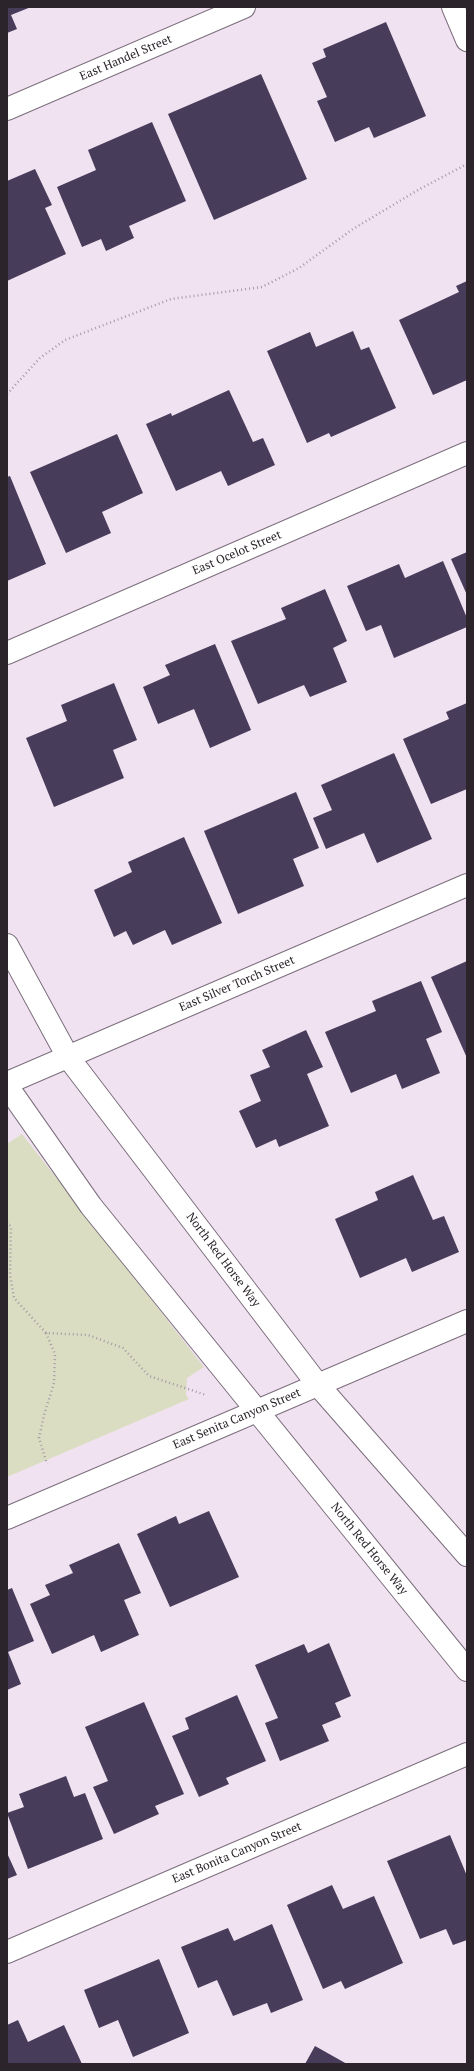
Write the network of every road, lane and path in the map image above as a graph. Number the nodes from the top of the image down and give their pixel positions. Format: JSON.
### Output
{"nodes":[{"id":1,"x":244,"y":7,"type":"edge"},
{"id":2,"x":453,"y":7,"type":"edge"},
{"id":3,"x":467,"y":40,"type":"edge"},
{"id":4,"x":7,"y":110,"type":"edge"},
{"id":5,"x":467,"y":164,"type":"edge"},
{"id":6,"x":7,"y":394,"type":"edge"},
{"id":7,"x":467,"y":454,"type":"edge"},
{"id":8,"x":7,"y":653,"type":"edge"},
{"id":9,"x":467,"y":885,"type":"edge"},
{"id":10,"x":7,"y":945,"type":"edge"},
{"id":11,"x":68,"y":1057,"type":"junction"},
{"id":12,"x":7,"y":1083,"type":"edge"},
{"id":13,"x":7,"y":1086,"type":"edge"},
{"id":14,"x":7,"y":1222,"type":"edge"},
{"id":15,"x":467,"y":1320,"type":"edge"},
{"id":16,"x":46,"y":1333,"type":"junction"},
{"id":17,"x":318,"y":1385,"type":"junction"},
{"id":18,"x":206,"y":1395,"type":"dead end"},
{"id":19,"x":257,"y":1411,"type":"junction"},
{"id":20,"x":47,"y":1464,"type":"dead end"},
{"id":21,"x":7,"y":1518,"type":"edge"},
{"id":22,"x":467,"y":1555,"type":"edge"},
{"id":23,"x":467,"y":1670,"type":"edge"},
{"id":24,"x":467,"y":1754,"type":"edge"},
{"id":25,"x":7,"y":1952,"type":"edge"}],
"edges":[{"from":1,"to":4,"type":"street","name":"East Handel Street"},
{"from":2,"to":3,"type":"street"},
{"from":5,"to":6,"type":"path"},
{"from":7,"to":8,"type":"street","name":"East Ocelot Street"},
{"from":9,"to":11,"type":"street","name":"East Silver Torch Street"},
{"from":10,"to":11,"type":"street","name":"North Red Horse Way"},
{"from":11,"to":12,"type":"street","name":"East Silver Torch Street"},
{"from":11,"to":17,"type":"street","name":"North Red Horse Way"},
{"from":13,"to":19,"type":"street","name":"North Red Horse Way"},
{"from":14,"to":16,"type":"path"},
{"from":15,"to":17,"type":"street","name":"East Senita Canyon Street"},
{"from":16,"to":18,"type":"path"},
{"from":16,"to":20,"type":"path"},
{"from":17,"to":19,"type":"street","name":"East Senita Canyon Street"},
{"from":17,"to":22,"type":"street","name":"North Red Horse Way"},
{"from":19,"to":21,"type":"street","name":"East Senita Canyon Street"},
{"from":19,"to":23,"type":"street","name":"North Red Horse Way"},
{"from":24,"to":25,"type":"street","name":"East Bonita Canyon Street"}]}
